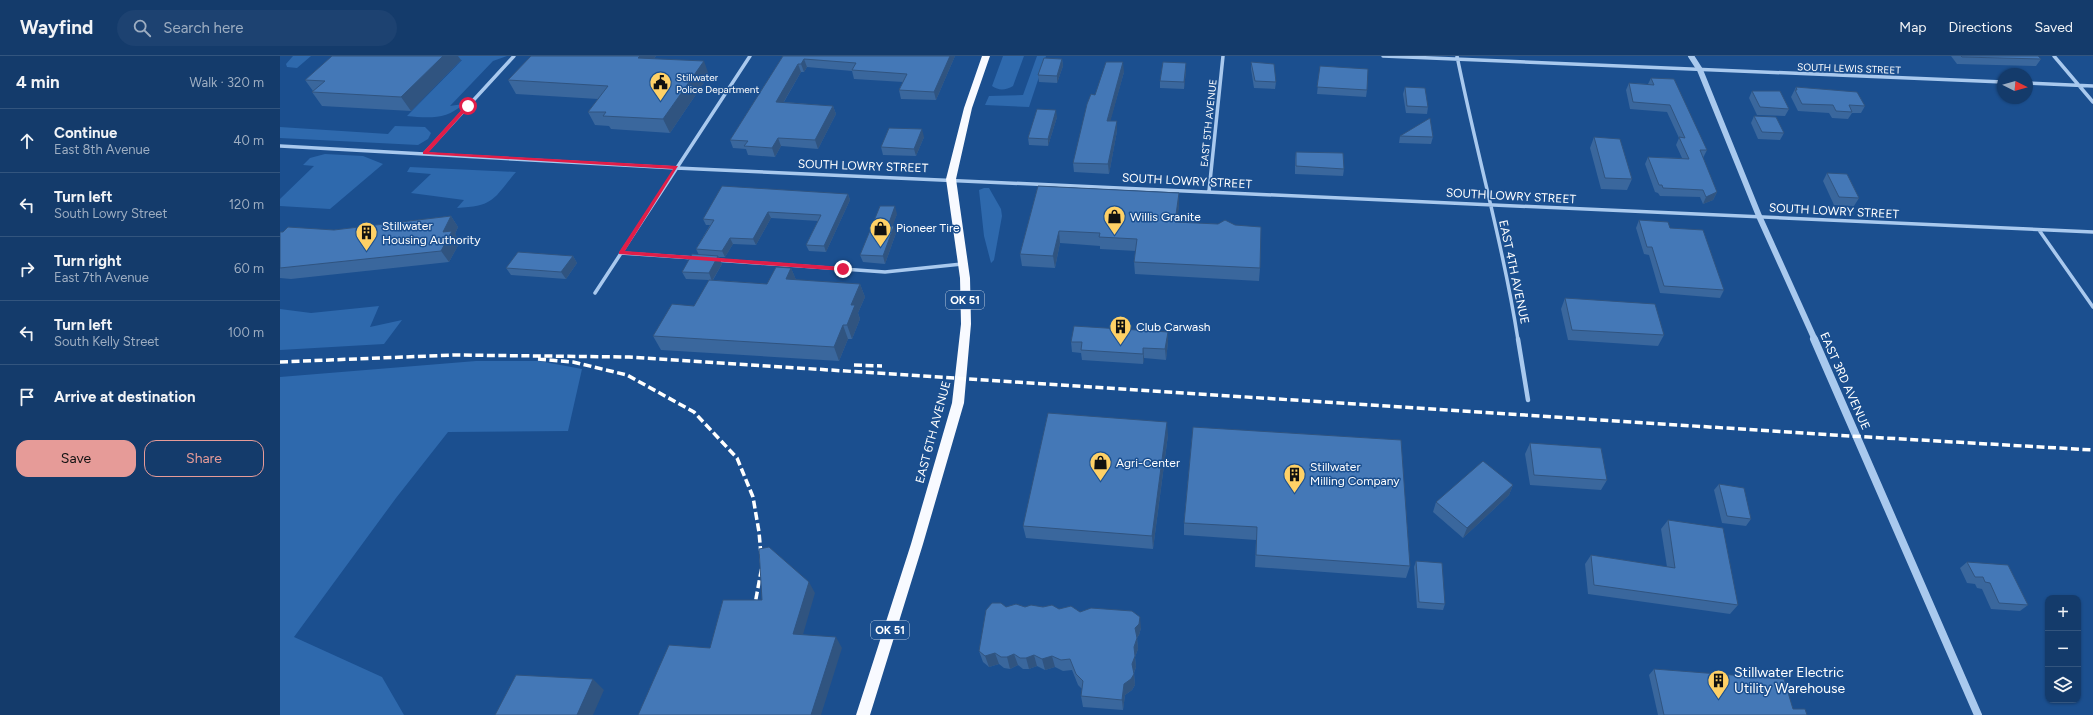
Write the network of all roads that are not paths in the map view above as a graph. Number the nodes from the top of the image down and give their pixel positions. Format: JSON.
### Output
{"nodes":[{"id":1,"x":514,"y":56,"type":"edge"},
{"id":2,"x":750,"y":56,"type":"edge"},
{"id":3,"x":986,"y":56,"type":"edge"},
{"id":4,"x":1223,"y":56,"type":"edge"},
{"id":5,"x":1383,"y":56,"type":"edge"},
{"id":6,"x":1691,"y":56,"type":"edge"},
{"id":7,"x":2054,"y":56,"type":"edge"},
{"id":8,"x":1457,"y":58,"type":"edge"},
{"id":9,"x":1700,"y":70,"type":"junction"},
{"id":10,"x":1997,"y":82,"type":"edge"},
{"id":11,"x":2033,"y":83,"type":"edge"},
{"id":12,"x":2079,"y":85,"type":"junction"},
{"id":13,"x":2093,"y":86,"type":"edge"},
{"id":14,"x":2093,"y":102,"type":"edge"},
{"id":15,"x":280,"y":146,"type":"edge"},
{"id":16,"x":425,"y":153,"type":"junction"},
{"id":17,"x":676,"y":168,"type":"junction"},
{"id":18,"x":951,"y":179,"type":"junction"},
{"id":19,"x":1209,"y":191,"type":"junction"},
{"id":20,"x":1488,"y":203,"type":"junction"},
{"id":21,"x":1759,"y":216,"type":"junction"},
{"id":22,"x":2039,"y":230,"type":"junction"},
{"id":23,"x":2093,"y":232,"type":"edge"},
{"id":24,"x":621,"y":253,"type":"junction"},
{"id":25,"x":700,"y":259,"type":"edge"},
{"id":26,"x":708,"y":259,"type":"edge"},
{"id":27,"x":963,"y":264,"type":"junction"},
{"id":28,"x":595,"y":293,"type":"dead end"},
{"id":29,"x":2093,"y":308,"type":"edge"},
{"id":30,"x":1528,"y":400,"type":"dead end"},
{"id":31,"x":863,"y":715,"type":"edge"},
{"id":32,"x":1978,"y":715,"type":"edge"}],
"edges":[{"from":1,"to":16,"type":"street"},
{"from":2,"to":17,"type":"street"},
{"from":3,"to":18,"type":"highway","name":"EAST 6TH AVENUE","number":"OK 51"},
{"from":4,"to":19,"type":"street","name":"EAST 5TH AVENUE"},
{"from":5,"to":8,"type":"street","name":"SOUTH LEWIS STREET"},
{"from":6,"to":9,"type":"street","name":"EAST 3RD AVENUE"},
{"from":7,"to":12,"type":"street"},
{"from":8,"to":9,"type":"street","name":"SOUTH LEWIS STREET"},
{"from":8,"to":20,"type":"street","name":"EAST 4TH AVENUE"},
{"from":9,"to":10,"type":"street","name":"SOUTH LEWIS STREET"},
{"from":9,"to":21,"type":"street","name":"EAST 3RD AVENUE"},
{"from":11,"to":12,"type":"street"},
{"from":12,"to":13,"type":"street"},
{"from":12,"to":14,"type":"street"},
{"from":15,"to":16,"type":"street","name":"SOUTH LOWRY STREET"},
{"from":16,"to":17,"type":"street","name":"SOUTH LOWRY STREET"},
{"from":17,"to":18,"type":"street","name":"SOUTH LOWRY STREET"},
{"from":17,"to":24,"type":"street"},
{"from":18,"to":19,"type":"street","name":"SOUTH LOWRY STREET"},
{"from":18,"to":27,"type":"highway","name":"EAST 6TH AVENUE","number":"OK 51"},
{"from":19,"to":20,"type":"street","name":"SOUTH LOWRY STREET"},
{"from":20,"to":21,"type":"street","name":"SOUTH LOWRY STREET"},
{"from":20,"to":30,"type":"street","name":"EAST 4TH AVENUE"},
{"from":21,"to":22,"type":"street","name":"SOUTH LOWRY STREET"},
{"from":21,"to":32,"type":"street","name":"EAST 3RD AVENUE"},
{"from":22,"to":23,"type":"street","name":"SOUTH LOWRY STREET"},
{"from":22,"to":29,"type":"street"},
{"from":24,"to":25,"type":"street"},
{"from":24,"to":28,"type":"street"},
{"from":26,"to":27,"type":"street"},
{"from":27,"to":31,"type":"highway","name":"EAST 6TH AVENUE","number":"OK 51"}]}
